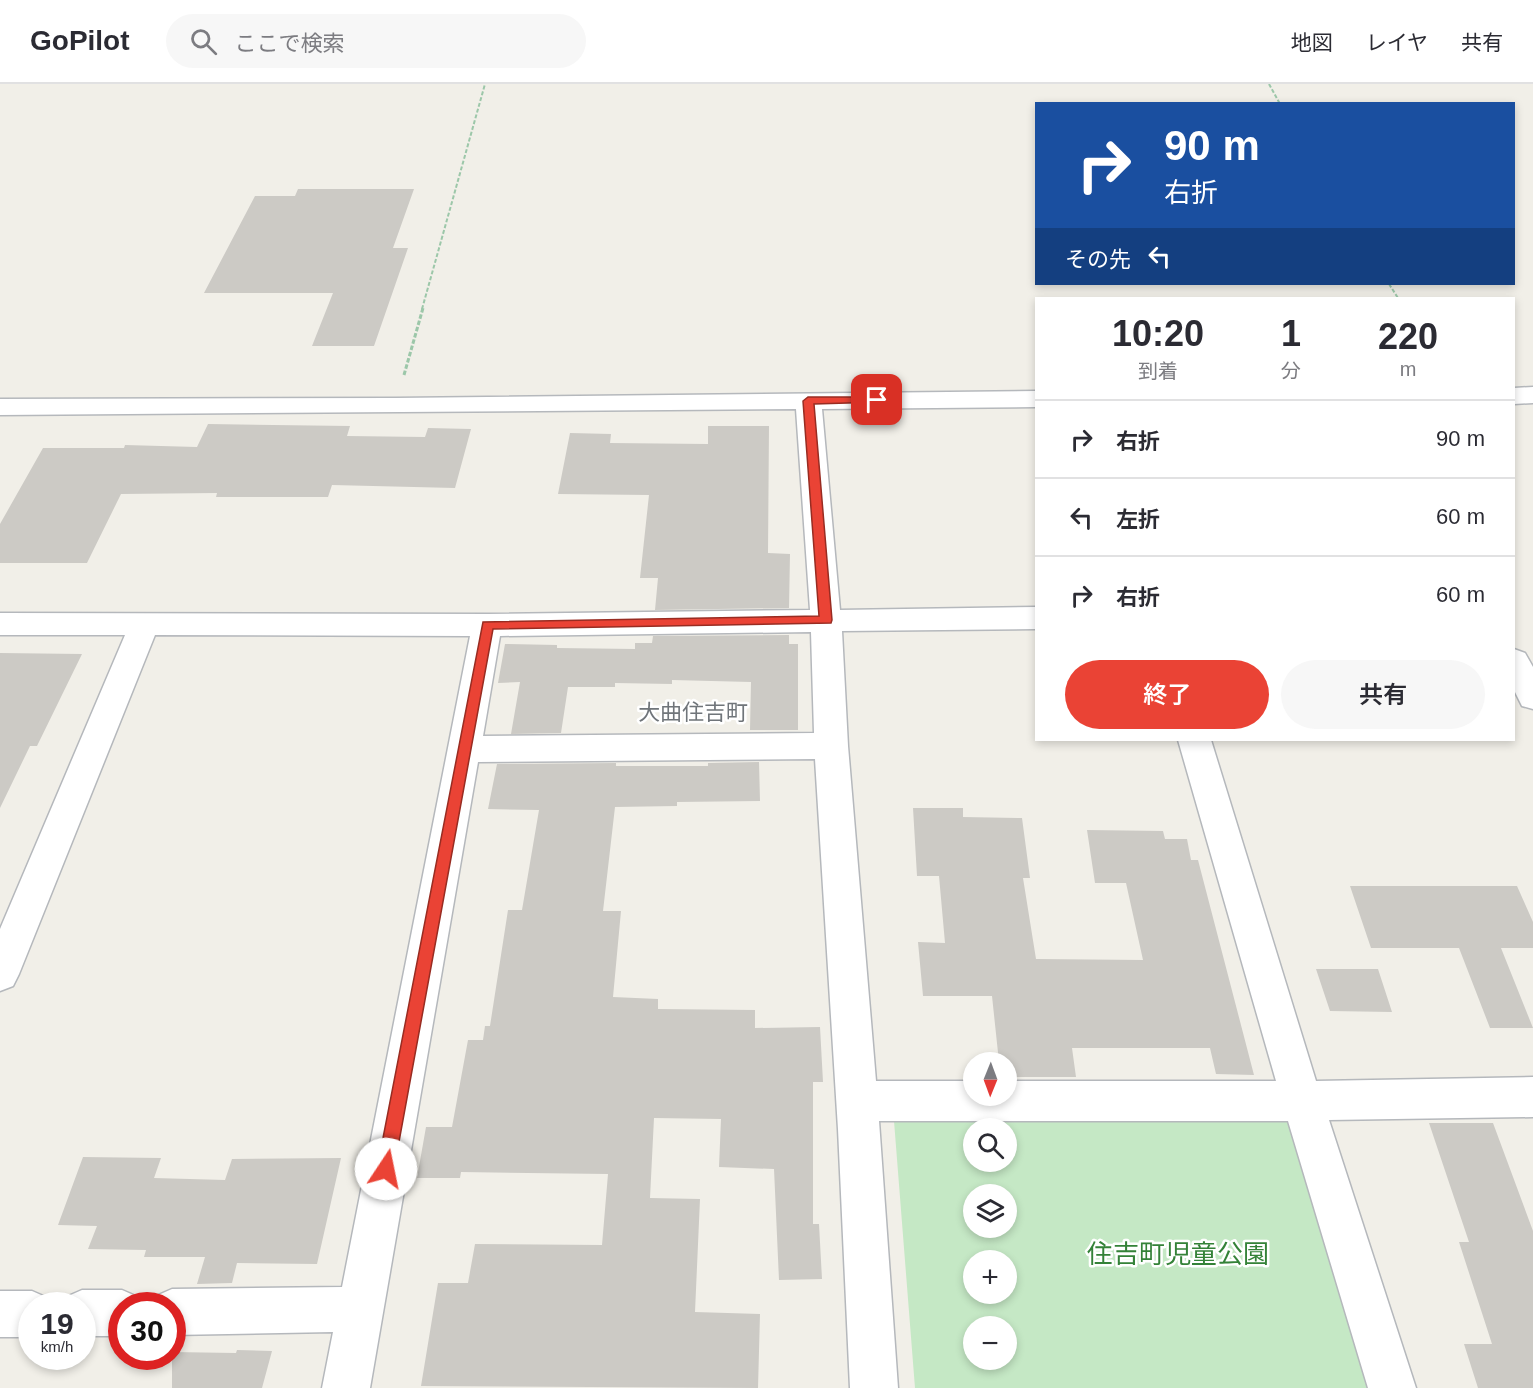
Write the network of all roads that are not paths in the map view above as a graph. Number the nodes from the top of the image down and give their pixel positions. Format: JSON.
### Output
{"nodes":[{"id":1,"x":1515,"y":396,"type":"edge"},
{"id":2,"x":1533,"y":396,"type":"edge"},
{"id":3,"x":1035,"y":399,"type":"edge"},
{"id":4,"x":808,"y":401,"type":"junction"},
{"id":5,"x":0,"y":407,"type":"edge"},
{"id":6,"x":1035,"y":618,"type":"edge"},
{"id":7,"x":826,"y":620,"type":"junction"},
{"id":8,"x":145,"y":623,"type":"junction"},
{"id":9,"x":0,"y":624,"type":"edge"},
{"id":10,"x":487,"y":625,"type":"junction"},
{"id":11,"x":1515,"y":663,"type":"edge"},
{"id":12,"x":1533,"y":697,"type":"edge"},
{"id":13,"x":1195,"y":741,"type":"edge"},
{"id":14,"x":831,"y":746,"type":"junction"},
{"id":15,"x":464,"y":749,"type":"junction"},
{"id":16,"x":0,"y":974,"type":"edge"},
{"id":17,"x":1533,"y":1097,"type":"edge"},
{"id":18,"x":857,"y":1101,"type":"junction"},
{"id":19,"x":1302,"y":1101,"type":"junction"},
{"id":20,"x":359,"y":1310,"type":"junction"},
{"id":21,"x":186,"y":1312,"type":"edge"},
{"id":22,"x":0,"y":1314,"type":"edge"},
{"id":23,"x":18,"y":1314,"type":"edge"},
{"id":24,"x":346,"y":1388,"type":"edge"},
{"id":25,"x":874,"y":1388,"type":"edge"},
{"id":26,"x":1392,"y":1388,"type":"edge"}],
"edges":[{"from":1,"to":2,"type":"street"},
{"from":3,"to":4,"type":"street"},
{"from":4,"to":5,"type":"street"},
{"from":4,"to":7,"type":"street"},
{"from":6,"to":7,"type":"street"},
{"from":7,"to":10,"type":"street"},
{"from":7,"to":14,"type":"street"},
{"from":8,"to":9,"type":"street"},
{"from":8,"to":10,"type":"street"},
{"from":8,"to":16,"type":"street"},
{"from":10,"to":15,"type":"street"},
{"from":11,"to":12,"type":"street"},
{"from":13,"to":19,"type":"street"},
{"from":14,"to":15,"type":"street"},
{"from":14,"to":18,"type":"street"},
{"from":15,"to":20,"type":"street"},
{"from":17,"to":19,"type":"street"},
{"from":18,"to":19,"type":"street"},
{"from":18,"to":25,"type":"street"},
{"from":19,"to":26,"type":"street"},
{"from":20,"to":21,"type":"street"},
{"from":20,"to":24,"type":"street"},
{"from":22,"to":23,"type":"street"}]}
